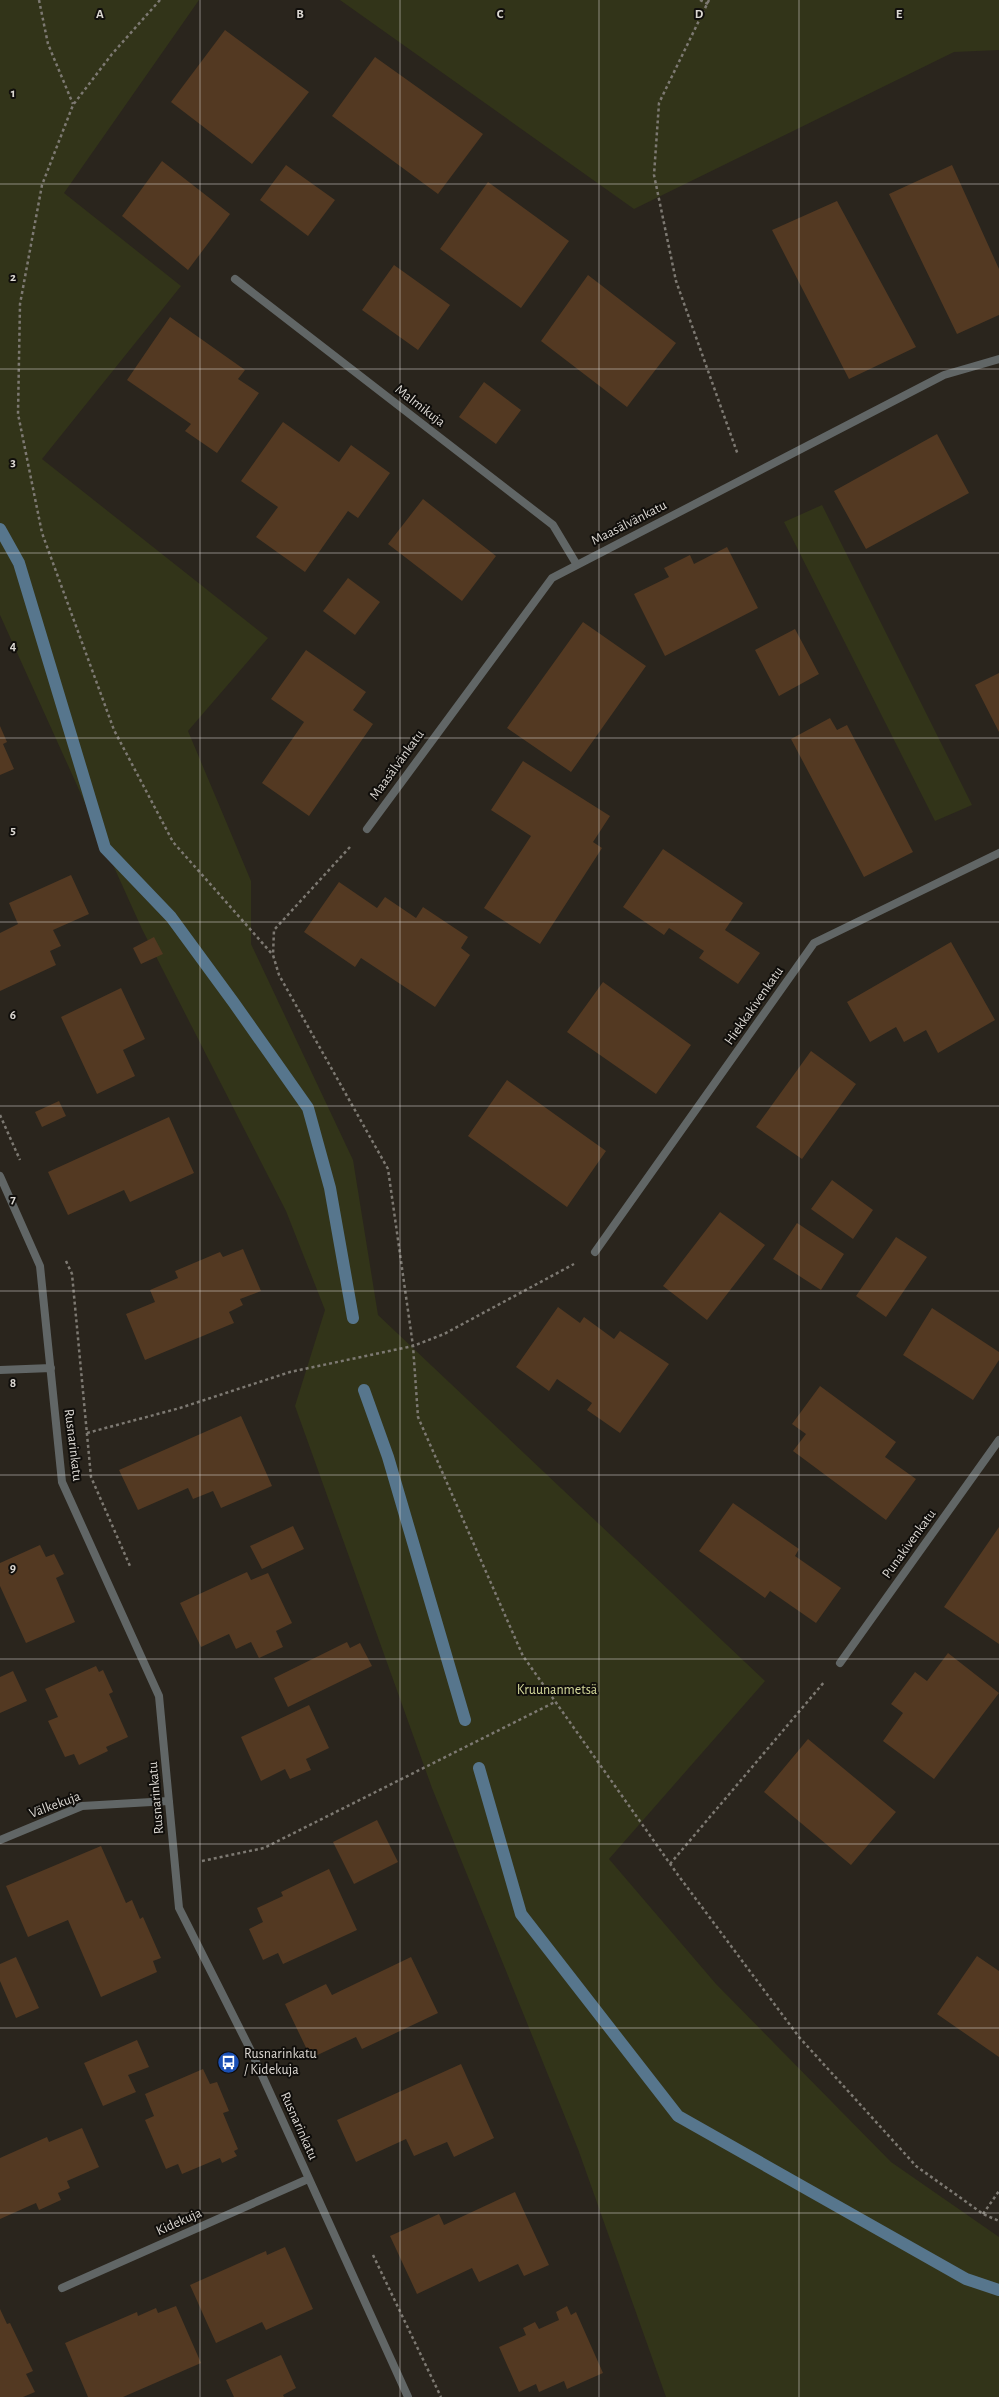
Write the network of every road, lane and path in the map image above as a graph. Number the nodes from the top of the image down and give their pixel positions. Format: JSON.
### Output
{"nodes":[{"id":1,"x":39,"y":0,"type":"edge"},
{"id":2,"x":160,"y":0,"type":"edge"},
{"id":3,"x":700,"y":0,"type":"edge"},
{"id":4,"x":710,"y":0,"type":"edge"},
{"id":5,"x":708,"y":4,"type":"junction"},
{"id":6,"x":73,"y":105,"type":"junction"},
{"id":7,"x":235,"y":279,"type":"dead end"},
{"id":8,"x":999,"y":359,"type":"edge"},
{"id":9,"x":746,"y":478,"type":"junction"},
{"id":10,"x":577,"y":565,"type":"junction"},
{"id":11,"x":367,"y":829,"type":"joint"},
{"id":12,"x":999,"y":853,"type":"edge"},
{"id":13,"x":273,"y":955,"type":"junction"},
{"id":14,"x":0,"y":1115,"type":"edge"},
{"id":15,"x":23,"y":1166,"type":"dead end"},
{"id":16,"x":0,"y":1176,"type":"edge"},
{"id":17,"x":595,"y":1252,"type":"joint"},
{"id":18,"x":65,"y":1260,"type":"dead end"},
{"id":19,"x":413,"y":1346,"type":"junction"},
{"id":20,"x":51,"y":1368,"type":"junction"},
{"id":21,"x":0,"y":1370,"type":"edge"},
{"id":22,"x":87,"y":1433,"type":"junction"},
{"id":23,"x":999,"y":1440,"type":"edge"},
{"id":24,"x":131,"y":1568,"type":"dead end"},
{"id":25,"x":840,"y":1663,"type":"joint"},
{"id":26,"x":555,"y":1702,"type":"junction"},
{"id":27,"x":169,"y":1801,"type":"junction"},
{"id":28,"x":0,"y":1840,"type":"edge"},
{"id":29,"x":201,"y":1854,"type":"dead end"},
{"id":30,"x":202,"y":1861,"type":"junction"},
{"id":31,"x":670,"y":1864,"type":"junction"},
{"id":32,"x":202,"y":1868,"type":"dead end"},
{"id":33,"x":308,"y":2179,"type":"junction"},
{"id":34,"x":999,"y":2191,"type":"edge"},
{"id":35,"x":983,"y":2214,"type":"junction"},
{"id":36,"x":999,"y":2220,"type":"edge"},
{"id":37,"x":371,"y":2251,"type":"dead end"},
{"id":38,"x":62,"y":2288,"type":"dead end"},
{"id":39,"x":408,"y":2397,"type":"edge"},
{"id":40,"x":440,"y":2397,"type":"edge"}],
"edges":[{"from":1,"to":6,"type":"path"},
{"from":2,"to":6,"type":"path"},
{"from":3,"to":5,"type":"path"},
{"from":4,"to":5,"type":"path"},
{"from":5,"to":9,"type":"path"},
{"from":6,"to":13,"type":"path"},
{"from":7,"to":10,"type":"street","name":"Malmikuja"},
{"from":8,"to":9,"type":"street","name":"Maasälvänkatu"},
{"from":9,"to":10,"type":"street","name":"Maasälvänkatu"},
{"from":10,"to":11,"type":"street","name":"Maasälvänkatu"},
{"from":11,"to":13,"type":"path"},
{"from":12,"to":17,"type":"street","name":"Hiekkakivenkatu"},
{"from":13,"to":19,"type":"path"},
{"from":14,"to":15,"type":"path"},
{"from":16,"to":20,"type":"street","name":"Rusnarinkatu"},
{"from":17,"to":19,"type":"path"},
{"from":18,"to":22,"type":"path"},
{"from":19,"to":22,"type":"path"},
{"from":19,"to":26,"type":"path"},
{"from":20,"to":21,"type":"street"},
{"from":20,"to":27,"type":"street","name":"Rusnarinkatu"},
{"from":22,"to":24,"type":"path"},
{"from":23,"to":25,"type":"street","name":"Punakivenkatu"},
{"from":25,"to":31,"type":"path"},
{"from":26,"to":30,"type":"path"},
{"from":26,"to":31,"type":"path"},
{"from":27,"to":28,"type":"street","name":"Välkekuja"},
{"from":27,"to":33,"type":"street","name":"Rusnarinkatu"},
{"from":29,"to":30,"type":"path"},
{"from":30,"to":32,"type":"path"},
{"from":31,"to":35,"type":"path"},
{"from":33,"to":38,"type":"street","name":"Kidekuja"},
{"from":33,"to":39,"type":"street","name":"Rusnarinkatu"},
{"from":34,"to":35,"type":"path"},
{"from":35,"to":36,"type":"path"},
{"from":37,"to":40,"type":"path"}]}
